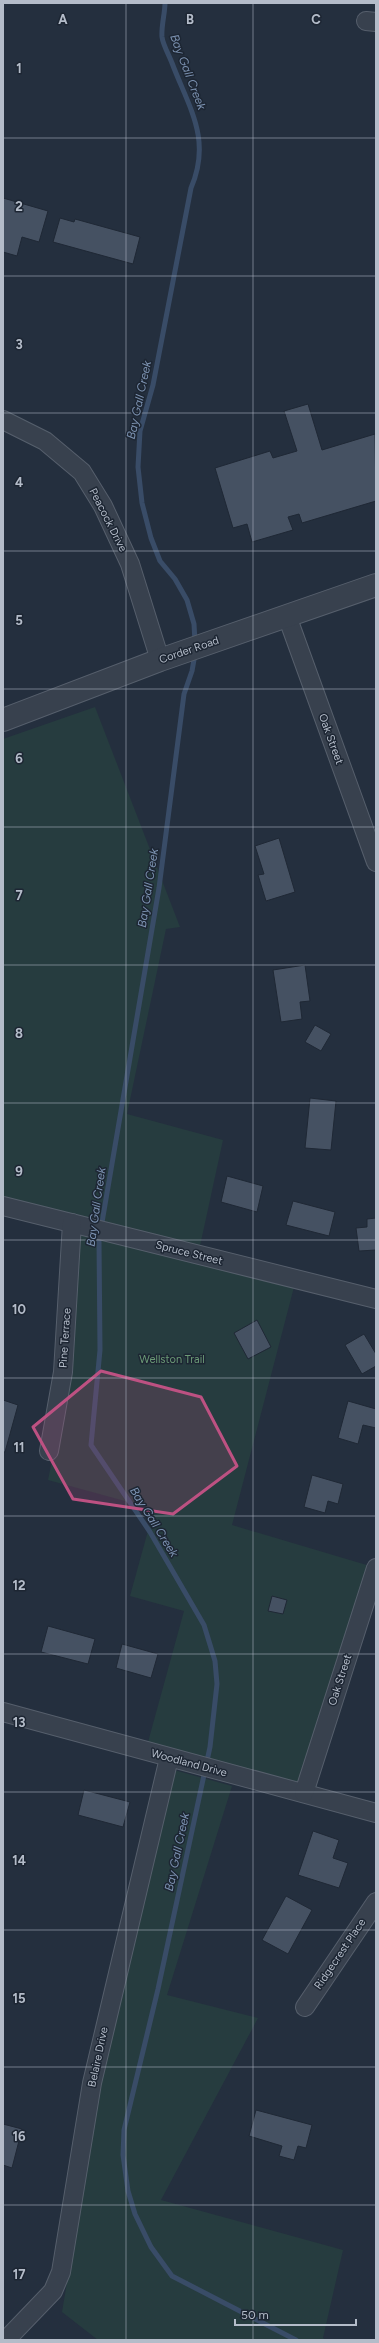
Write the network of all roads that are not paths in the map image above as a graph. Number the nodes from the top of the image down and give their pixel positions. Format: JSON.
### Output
{"nodes":[{"id":1,"x":3,"y":420,"type":"edge"},
{"id":2,"x":376,"y":584,"type":"edge"},
{"id":3,"x":288,"y":616,"type":"junction"},
{"id":4,"x":160,"y":660,"type":"junction"},
{"id":5,"x":3,"y":720,"type":"edge"},
{"id":6,"x":376,"y":862,"type":"edge"},
{"id":7,"x":3,"y":1206,"type":"edge"},
{"id":8,"x":77,"y":1224,"type":"junction"},
{"id":9,"x":376,"y":1299,"type":"edge"},
{"id":10,"x":50,"y":1451,"type":"dead end"},
{"id":11,"x":376,"y":1568,"type":"edge"},
{"id":12,"x":3,"y":1712,"type":"edge"},
{"id":13,"x":169,"y":1758,"type":"junction"},
{"id":14,"x":304,"y":1793,"type":"junction"},
{"id":15,"x":376,"y":1813,"type":"edge"},
{"id":16,"x":376,"y":1902,"type":"edge"},
{"id":17,"x":305,"y":2007,"type":"dead end"},
{"id":18,"x":6,"y":2340,"type":"edge"}],
"edges":[{"from":1,"to":4,"type":"street","name":"Peacock Drive"},
{"from":2,"to":3,"type":"street","name":"Corder Road"},
{"from":3,"to":4,"type":"street","name":"Corder Road"},
{"from":3,"to":6,"type":"street","name":"Oak Street"},
{"from":4,"to":5,"type":"street","name":"Corder Road"},
{"from":7,"to":8,"type":"street","name":"Spruce Street"},
{"from":8,"to":9,"type":"street","name":"Spruce Street"},
{"from":8,"to":10,"type":"street","name":"Pine Terrace"},
{"from":11,"to":14,"type":"street","name":"Oak Street"},
{"from":12,"to":13,"type":"street","name":"Woodland Drive"},
{"from":13,"to":14,"type":"street","name":"Woodland Drive"},
{"from":13,"to":18,"type":"street","name":"Belaire Drive"},
{"from":14,"to":15,"type":"street","name":"Woodland Drive"},
{"from":16,"to":17,"type":"street","name":"Ridgecrest Place"}]}
